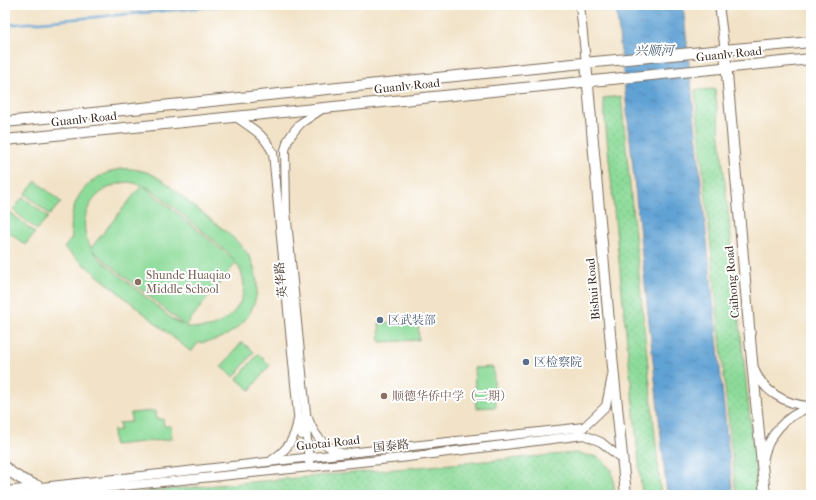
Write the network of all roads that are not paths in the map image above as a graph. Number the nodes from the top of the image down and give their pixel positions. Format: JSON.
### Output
{"nodes":[{"id":1,"x":580,"y":5,"type":"edge"},
{"id":2,"x":719,"y":5,"type":"edge"},
{"id":3,"x":811,"y":42,"type":"edge"},
{"id":4,"x":725,"y":51,"type":"junction"},
{"id":5,"x":811,"y":59,"type":"edge"},
{"id":6,"x":586,"y":63,"type":"junction"},
{"id":7,"x":726,"y":67,"type":"junction"},
{"id":8,"x":588,"y":81,"type":"junction"},
{"id":9,"x":324,"y":108,"type":"junction"},
{"id":10,"x":236,"y":117,"type":"junction"},
{"id":11,"x":5,"y":122,"type":"edge"},
{"id":12,"x":5,"y":140,"type":"edge"},
{"id":13,"x":752,"y":361,"type":"junction"},
{"id":14,"x":613,"y":367,"type":"junction"},
{"id":15,"x":811,"y":406,"type":"edge"},
{"id":16,"x":302,"y":414,"type":"junction"},
{"id":17,"x":344,"y":454,"type":"junction"},
{"id":18,"x":306,"y":458,"type":"junction"},
{"id":19,"x":622,"y":460,"type":"junction"},
{"id":20,"x":271,"y":461,"type":"junction"},
{"id":21,"x":5,"y":467,"type":"edge"},
{"id":22,"x":307,"y":467,"type":"junction"},
{"id":23,"x":762,"y":470,"type":"junction"},
{"id":24,"x":5,"y":491,"type":"edge"},
{"id":25,"x":38,"y":493,"type":"edge"},
{"id":26,"x":626,"y":495,"type":"edge"},
{"id":27,"x":765,"y":495,"type":"edge"}],
"edges":[{"from":1,"to":6,"type":"street"},
{"from":2,"to":4,"type":"street"},
{"from":3,"to":4,"type":"main road","name":"Guanlv Road"},
{"from":4,"to":6,"type":"main road","name":"Guanlv Road"},
{"from":4,"to":7,"type":"main road","name":"Caihong Road"},
{"from":5,"to":7,"type":"main road","name":"Guanlv Road"},
{"from":6,"to":8,"type":"main road","name":"Bishui Road"},
{"from":6,"to":11,"type":"main road","name":"Guanlv Road"},
{"from":7,"to":8,"type":"main road","name":"Guanlv Road"},
{"from":7,"to":13,"type":"main road","name":"Caihong Road"},
{"from":8,"to":9,"type":"main road","name":"Guanlv Road"},
{"from":8,"to":14,"type":"main road","name":"Bishui Road"},
{"from":9,"to":10,"type":"main road","name":"Guanlv Road"},
{"from":9,"to":16,"type":"street","name":"英华路"},
{"from":10,"to":12,"type":"main road","name":"Guanlv Road"},
{"from":10,"to":16,"type":"street","name":"英华路"},
{"from":13,"to":15,"type":"street"},
{"from":13,"to":23,"type":"main road","name":"Caihong Road"},
{"from":14,"to":17,"type":"street","name":"Guotai Road"},
{"from":14,"to":19,"type":"main road","name":"Bishui Road"},
{"from":15,"to":23,"type":"street"},
{"from":16,"to":17,"type":"street"},
{"from":16,"to":18,"type":"street","name":"英华路"},
{"from":16,"to":20,"type":"street"},
{"from":17,"to":18,"type":"street","name":"Guotai Road"},
{"from":18,"to":20,"type":"street","name":"Guotai Road"},
{"from":18,"to":22,"type":"street","name":"英华路"},
{"from":19,"to":22,"type":"street","name":"国泰路"},
{"from":19,"to":26,"type":"main road","name":"Bishui Road"},
{"from":20,"to":25,"type":"street","name":"Guotai Road"},
{"from":21,"to":25,"type":"main road"},
{"from":22,"to":25,"type":"street","name":"国泰路"},
{"from":23,"to":27,"type":"main road","name":"Caihong Road"},
{"from":24,"to":25,"type":"street","name":"Guotai Road"}]}
